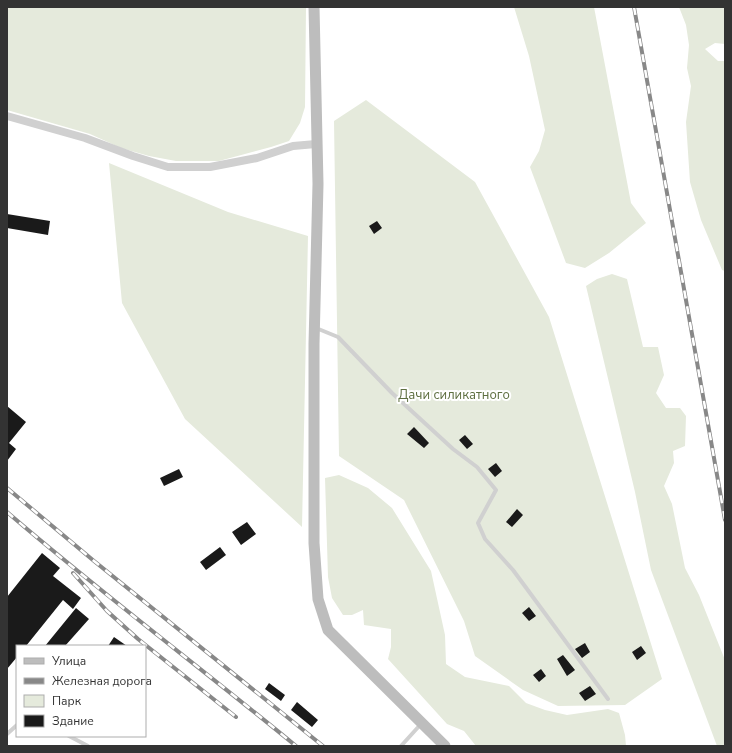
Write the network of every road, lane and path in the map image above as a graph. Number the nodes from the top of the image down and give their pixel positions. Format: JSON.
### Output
{"nodes":[{"id":1,"x":314,"y":7,"type":"edge"},
{"id":2,"x":7,"y":116,"type":"edge"},
{"id":3,"x":316,"y":144,"type":"junction"},
{"id":4,"x":314,"y":327,"type":"junction"},
{"id":5,"x":608,"y":699,"type":"dead end"},
{"id":6,"x":422,"y":722,"type":"junction"},
{"id":7,"x":16,"y":726,"type":"edge"},
{"id":8,"x":7,"y":734,"type":"edge"},
{"id":9,"x":71,"y":737,"type":"edge"},
{"id":10,"x":88,"y":746,"type":"edge"},
{"id":11,"x":401,"y":746,"type":"edge"},
{"id":12,"x":445,"y":746,"type":"edge"}],
"edges":[{"from":1,"to":3,"type":"street"},
{"from":2,"to":3,"type":"street"},
{"from":3,"to":4,"type":"street"},
{"from":4,"to":5,"type":"lane"},
{"from":4,"to":6,"type":"street"},
{"from":6,"to":11,"type":"lane"},
{"from":6,"to":12,"type":"street"},
{"from":7,"to":8,"type":"lane"},
{"from":9,"to":10,"type":"lane"}]}
